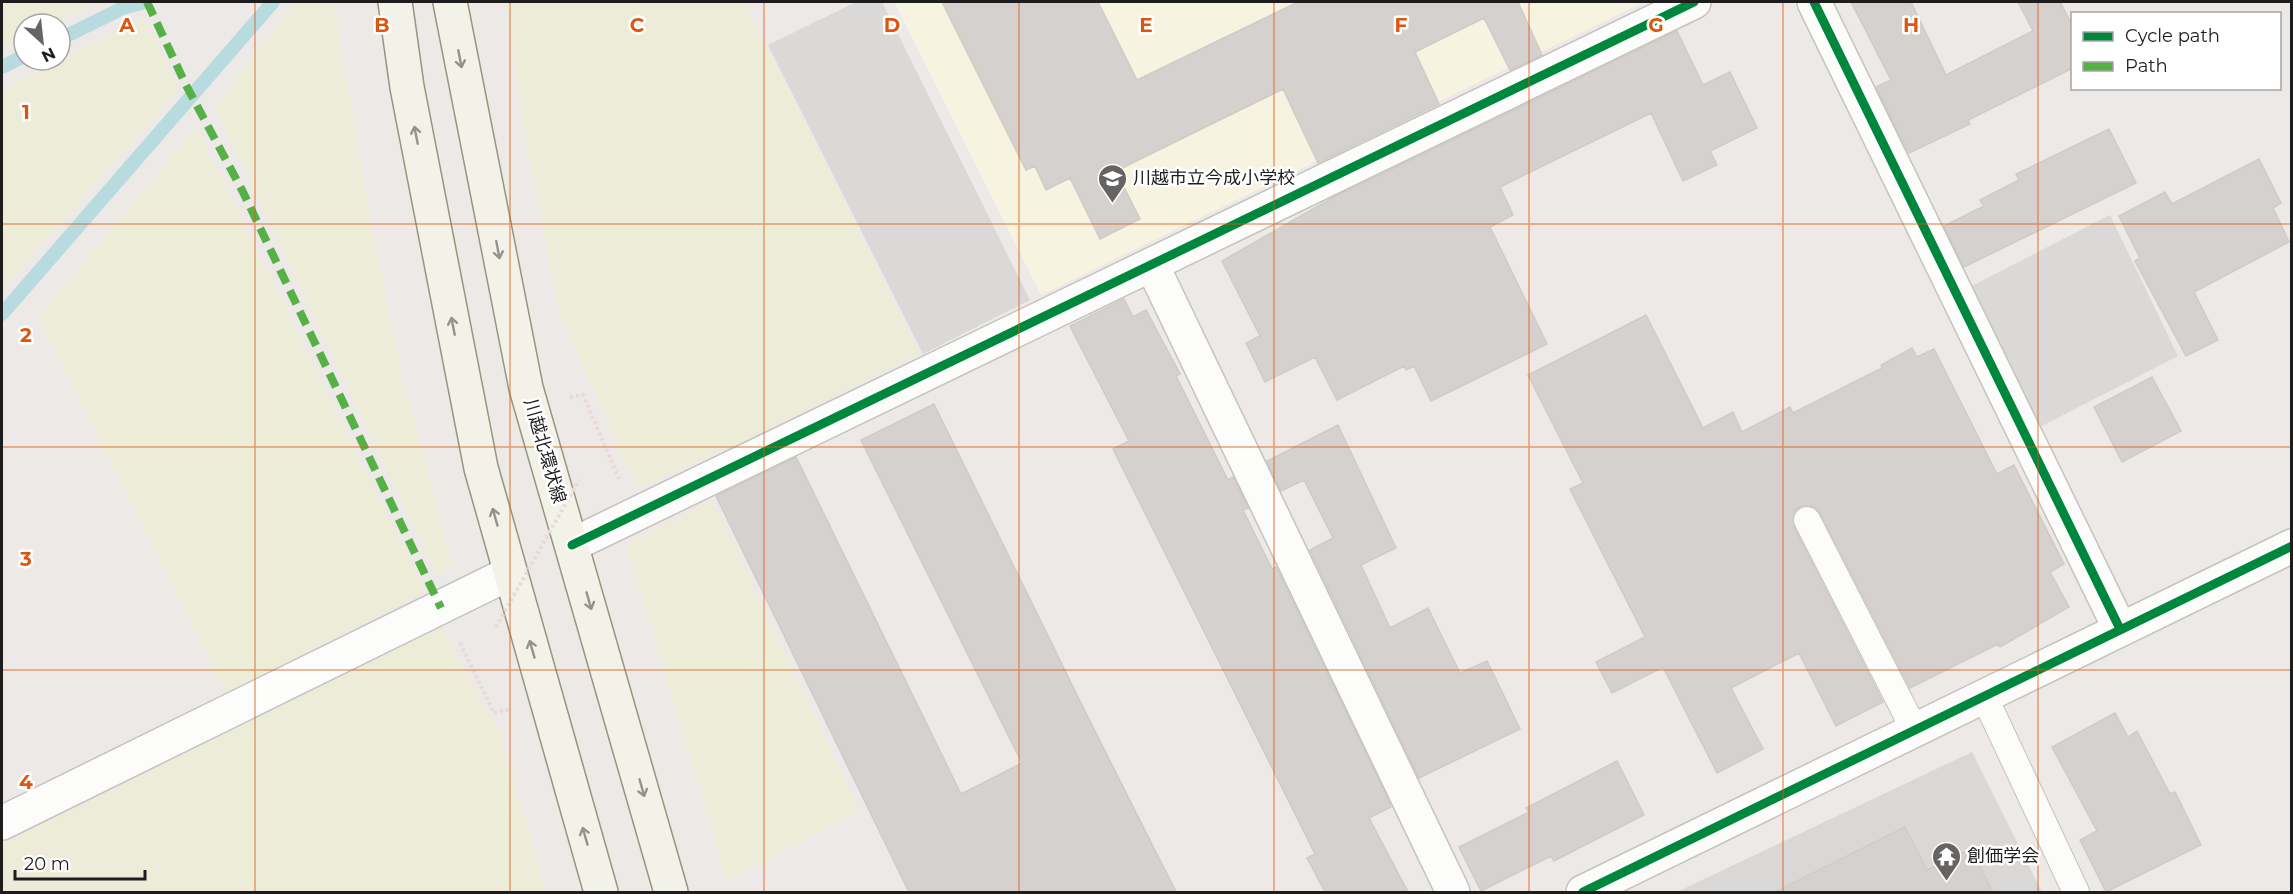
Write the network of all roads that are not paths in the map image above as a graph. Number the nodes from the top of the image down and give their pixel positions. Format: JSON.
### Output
{"nodes":[{"id":1,"x":396,"y":2,"type":"edge"},
{"id":2,"x":450,"y":2,"type":"edge"},
{"id":3,"x":1694,"y":2,"type":"edge"},
{"id":4,"x":1814,"y":2,"type":"edge"},
{"id":5,"x":1152,"y":266,"type":"junction"},
{"id":6,"x":1807,"y":520,"type":"dead end"},
{"id":7,"x":572,"y":545,"type":"junction"},
{"id":8,"x":2292,"y":546,"type":"edge"},
{"id":9,"x":510,"y":573,"type":"junction"},
{"id":10,"x":2120,"y":629,"type":"junction"},
{"id":11,"x":1984,"y":696,"type":"junction"},
{"id":12,"x":1914,"y":729,"type":"junction"},
{"id":13,"x":2,"y":823,"type":"edge"},
{"id":14,"x":601,"y":892,"type":"edge"},
{"id":15,"x":671,"y":892,"type":"edge"},
{"id":16,"x":1453,"y":892,"type":"edge"},
{"id":17,"x":1583,"y":892,"type":"edge"},
{"id":18,"x":2076,"y":892,"type":"edge"}],
"edges":[{"from":9,"to":1,"type":"main road","one_way":true},
{"from":2,"to":7,"type":"main road","name":"川越北環状線","one_way":true},
{"from":3,"to":5,"type":"street"},
{"from":4,"to":10,"type":"street"},
{"from":5,"to":7,"type":"street"},
{"from":5,"to":16,"type":"street"},
{"from":6,"to":12,"type":"lane"},
{"from":7,"to":15,"type":"main road","name":"川越北環状線","one_way":true},
{"from":8,"to":10,"type":"street"},
{"from":9,"to":13,"type":"street"},
{"from":14,"to":9,"type":"main road","one_way":true},
{"from":10,"to":11,"type":"street"},
{"from":11,"to":12,"type":"street"},
{"from":11,"to":18,"type":"lane"},
{"from":12,"to":17,"type":"street"}]}
